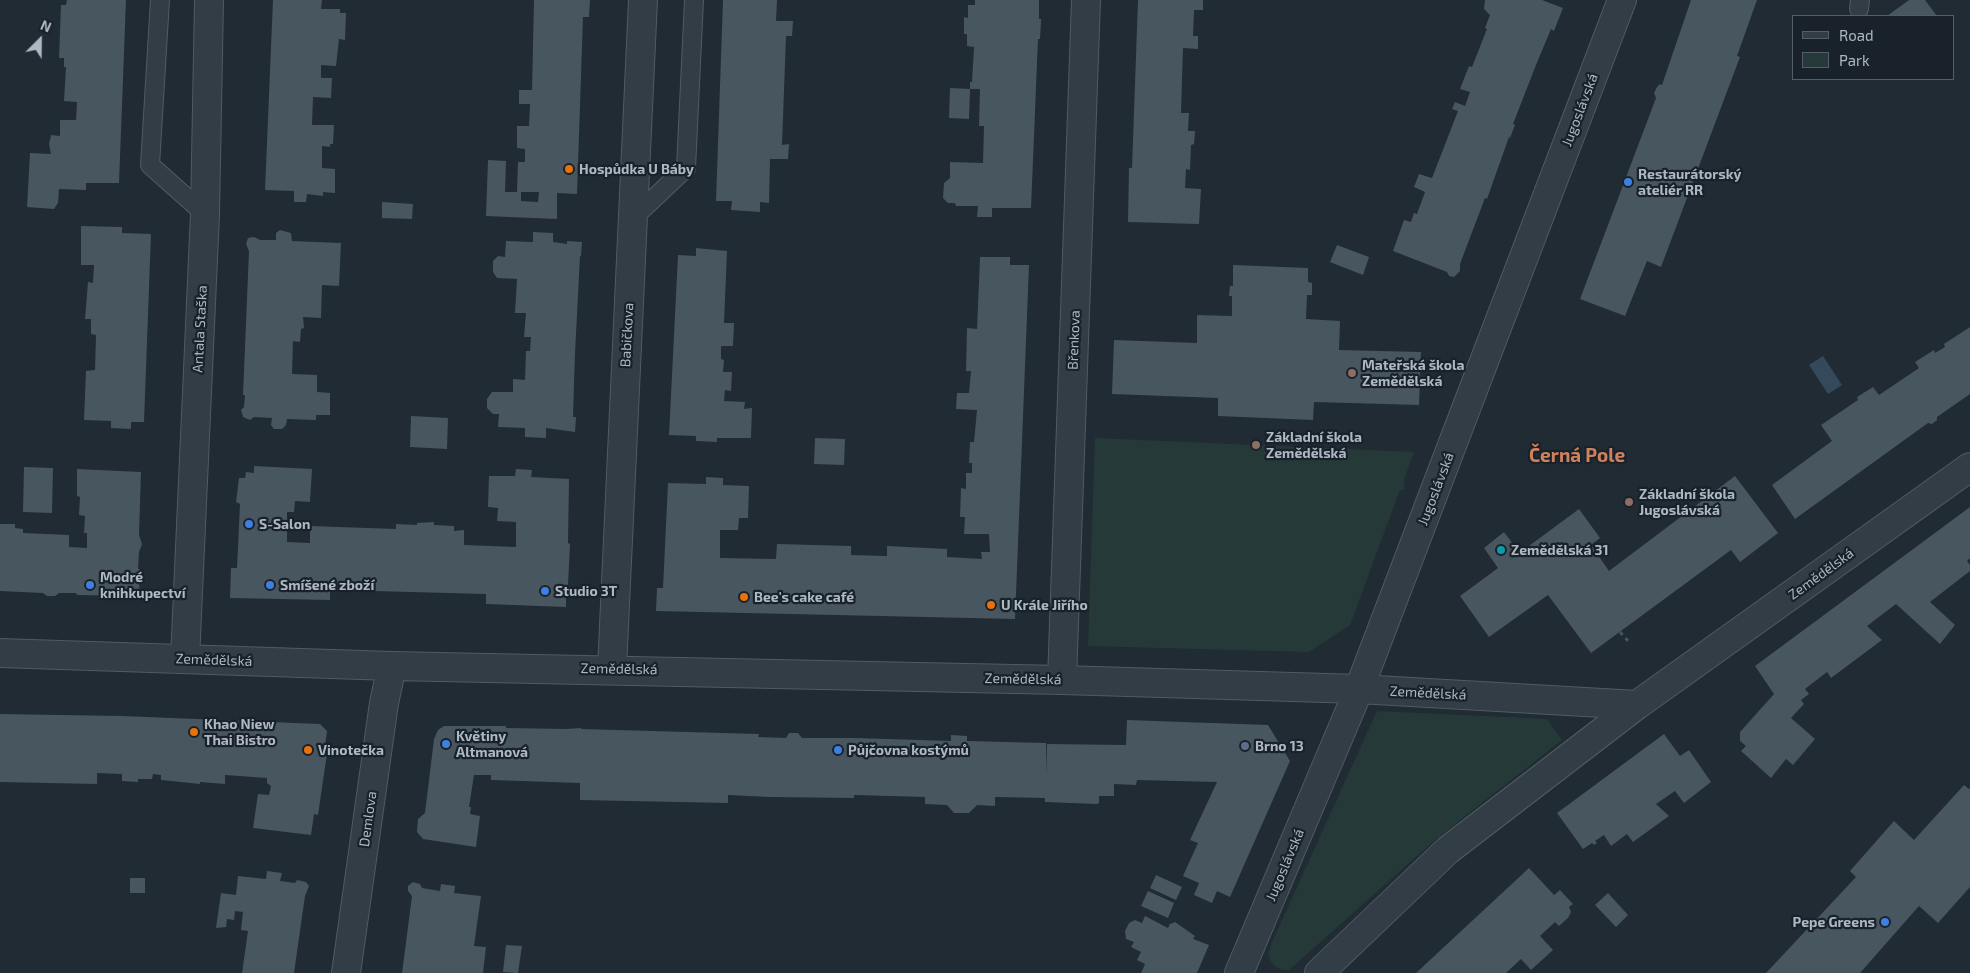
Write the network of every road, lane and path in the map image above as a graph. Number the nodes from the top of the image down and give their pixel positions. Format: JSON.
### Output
{"nodes":[{"id":1,"x":160,"y":0,"type":"edge"},
{"id":2,"x":209,"y":0,"type":"edge"},
{"id":3,"x":642,"y":0,"type":"edge"},
{"id":4,"x":694,"y":0,"type":"edge"},
{"id":5,"x":1086,"y":0,"type":"edge"},
{"id":6,"x":1622,"y":0,"type":"edge"},
{"id":7,"x":205,"y":214,"type":"junction"},
{"id":8,"x":632,"y":219,"type":"junction"},
{"id":9,"x":1970,"y":467,"type":"edge"},
{"id":10,"x":1620,"y":632,"type":"dead end"},
{"id":11,"x":1630,"y":643,"type":"dead end"},
{"id":12,"x":0,"y":653,"type":"edge"},
{"id":13,"x":185,"y":658,"type":"junction"},
{"id":14,"x":392,"y":666,"type":"junction"},
{"id":15,"x":612,"y":669,"type":"junction"},
{"id":16,"x":1062,"y":680,"type":"junction"},
{"id":17,"x":1359,"y":689,"type":"junction"},
{"id":18,"x":1637,"y":705,"type":"junction"},
{"id":19,"x":346,"y":973,"type":"edge"},
{"id":20,"x":1239,"y":973,"type":"edge"},
{"id":21,"x":1319,"y":973,"type":"edge"}],
"edges":[{"from":1,"to":7,"type":"lane"},
{"from":2,"to":7,"type":"street","name":"Antala Staška"},
{"from":3,"to":8,"type":"street","name":"Babičkova"},
{"from":4,"to":8,"type":"lane"},
{"from":5,"to":16,"type":"street","name":"Břenkova"},
{"from":6,"to":17,"type":"street","name":"Jugoslávská"},
{"from":7,"to":13,"type":"street","name":"Antala Staška"},
{"from":8,"to":15,"type":"street","name":"Babičkova"},
{"from":9,"to":18,"type":"street","name":"Zemědělská"},
{"from":10,"to":11,"type":"path"},
{"from":12,"to":13,"type":"street","name":"Zemědělská"},
{"from":13,"to":14,"type":"street","name":"Zemědělská"},
{"from":14,"to":15,"type":"street","name":"Zemědělská"},
{"from":14,"to":19,"type":"street","name":"Demlova"},
{"from":15,"to":16,"type":"street","name":"Zemědělská"},
{"from":16,"to":17,"type":"street","name":"Zemědělská"},
{"from":17,"to":18,"type":"street","name":"Zemědělská"},
{"from":17,"to":20,"type":"street","name":"Jugoslávská"},
{"from":18,"to":21,"type":"street"}]}
